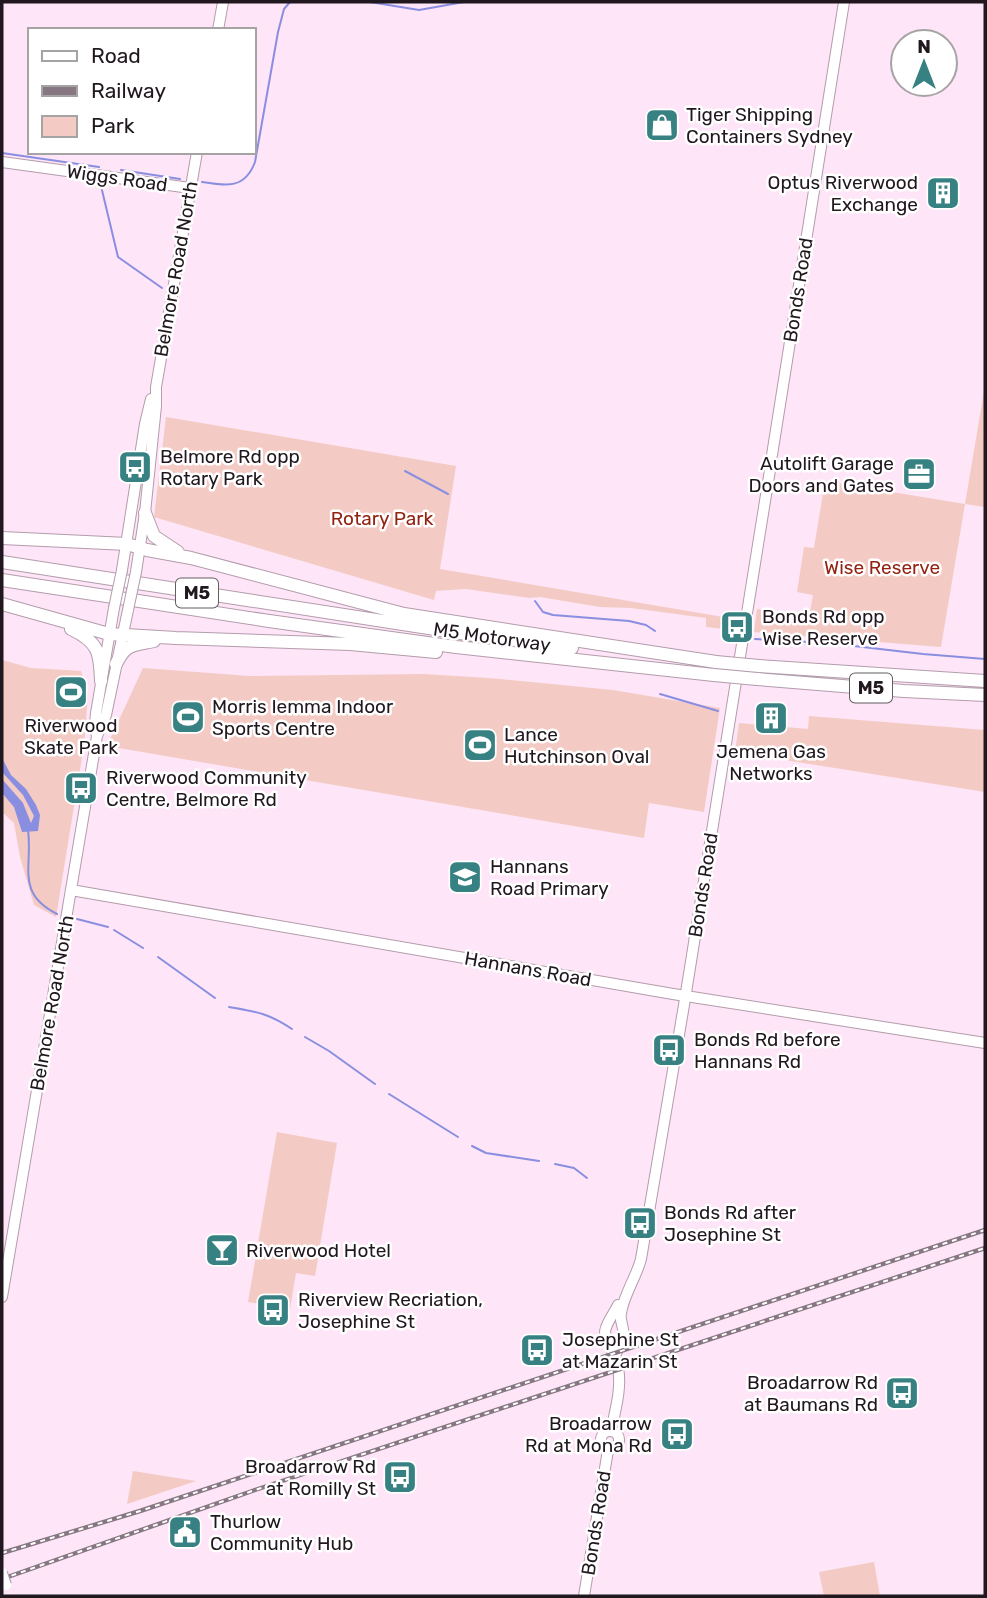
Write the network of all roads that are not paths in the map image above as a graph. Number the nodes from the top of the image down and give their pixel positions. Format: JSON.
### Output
{"nodes":[{"id":1,"x":223,"y":2,"type":"edge"},
{"id":2,"x":844,"y":2,"type":"edge"},
{"id":3,"x":218,"y":28,"type":"edge"},
{"id":4,"x":197,"y":154,"type":"edge"},
{"id":5,"x":2,"y":162,"type":"edge"},
{"id":6,"x":190,"y":188,"type":"junction"},
{"id":7,"x":156,"y":387,"type":"junction"},
{"id":8,"x":145,"y":513,"type":"junction"},
{"id":9,"x":2,"y":538,"type":"edge"},
{"id":10,"x":133,"y":546,"type":"junction"},
{"id":11,"x":191,"y":558,"type":"junction"},
{"id":12,"x":2,"y":562,"type":"edge"},
{"id":13,"x":2,"y":580,"type":"edge"},
{"id":14,"x":2,"y":604,"type":"edge"},
{"id":15,"x":23,"y":610,"type":"junction"},
{"id":16,"x":115,"y":634,"type":"junction"},
{"id":17,"x":176,"y":638,"type":"junction"},
{"id":18,"x":534,"y":657,"type":"junction"},
{"id":19,"x":716,"y":662,"type":"junction"},
{"id":20,"x":116,"y":664,"type":"junction"},
{"id":21,"x":758,"y":672,"type":"junction"},
{"id":22,"x":101,"y":681,"type":"junction"},
{"id":23,"x":985,"y":681,"type":"edge"},
{"id":24,"x":985,"y":695,"type":"edge"},
{"id":25,"x":97,"y":736,"type":"junction"},
{"id":26,"x":71,"y":890,"type":"junction"},
{"id":27,"x":685,"y":996,"type":"junction"},
{"id":28,"x":985,"y":1043,"type":"edge"},
{"id":29,"x":2,"y":1297,"type":"edge"},
{"id":30,"x":625,"y":1298,"type":"junction"},
{"id":31,"x":606,"y":1328,"type":"junction"},
{"id":32,"x":622,"y":1328,"type":"junction"},
{"id":33,"x":614,"y":1341,"type":"junction"},
{"id":34,"x":2,"y":1573,"type":"edge"},
{"id":35,"x":8,"y":1590,"type":"edge"},
{"id":36,"x":584,"y":1596,"type":"edge"}],
"edges":[{"from":1,"to":3,"type":"main road"},
{"from":2,"to":27,"type":"main road","name":"Bonds Road"},
{"from":4,"to":6,"type":"main road","name":"Belmore Road North"},
{"from":5,"to":6,"type":"main road","name":"Wiggs Road"},
{"from":6,"to":7,"type":"main road","name":"Belmore Road North"},
{"from":7,"to":8,"type":"main road","name":"Belmore Road North"},
{"from":7,"to":10,"type":"main road","name":"Belmore Road North"},
{"from":8,"to":10,"type":"main road","name":"Belmore Road North"},
{"from":8,"to":11,"type":"highway","number":"M5"},
{"from":9,"to":10,"type":"highway"},
{"from":10,"to":11,"type":"highway","number":"M5"},
{"from":10,"to":16,"type":"main road","name":"Belmore Road North","bridge":true},
{"from":10,"to":16,"type":"main road","name":"Belmore Road North","bridge":true},
{"from":11,"to":19,"type":"highway","number":"M5"},
{"from":12,"to":19,"type":"highway","name":"M5 Motorway","number":"M5"},
{"from":13,"to":18,"type":"highway","name":"M5 Motorway","number":"M5"},
{"from":14,"to":15,"type":"highway"},
{"from":15,"to":16,"type":"highway"},
{"from":15,"to":22,"type":"highway"},
{"from":16,"to":17,"type":"highway","number":"M5"},
{"from":16,"to":20,"type":"main road","name":"Belmore Road North"},
{"from":16,"to":22,"type":"main road","name":"Belmore Road North"},
{"from":17,"to":18,"type":"highway","number":"M5"},
{"from":17,"to":20,"type":"highway","number":"M5"},
{"from":18,"to":21,"type":"highway","name":"M5 Motorway","number":"M5","bridge":true},
{"from":19,"to":21,"type":"highway","name":"M5 Motorway","number":"M5","bridge":true},
{"from":20,"to":25,"type":"main road","name":"Belmore Road North"},
{"from":21,"to":23,"type":"highway","name":"M5 Motorway","number":"M5"},
{"from":21,"to":24,"type":"highway","name":"M5 Motorway","number":"M5"},
{"from":22,"to":25,"type":"main road","name":"Belmore Road North"},
{"from":25,"to":26,"type":"main road","name":"Belmore Road North"},
{"from":26,"to":27,"type":"main road","name":"Hannans Road"},
{"from":26,"to":29,"type":"main road","name":"Belmore Road North"},
{"from":27,"to":28,"type":"main road","name":"Hannans Road"},
{"from":27,"to":30,"type":"main road","name":"Bonds Road"},
{"from":30,"to":31,"type":"main road","name":"Bonds Road"},
{"from":30,"to":32,"type":"main road","name":"Bonds Road"},
{"from":31,"to":32,"type":"main road"},
{"from":31,"to":33,"type":"main road"},
{"from":32,"to":33,"type":"main road"},
{"from":33,"to":36,"type":"main road","name":"Bonds Road"},
{"from":34,"to":35,"type":"main road","bridge":true}]}
